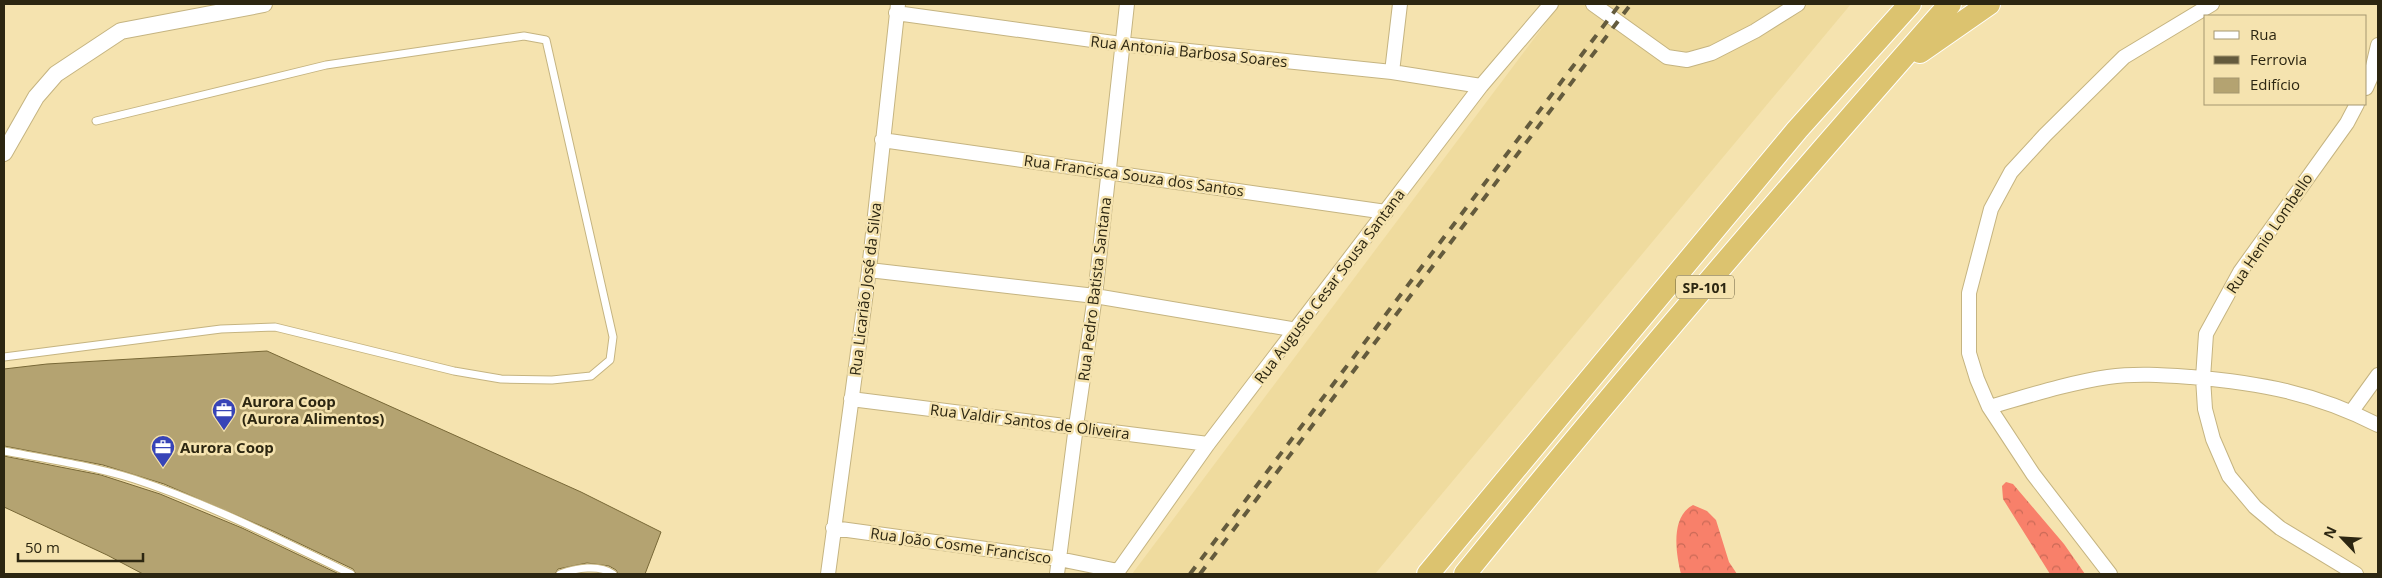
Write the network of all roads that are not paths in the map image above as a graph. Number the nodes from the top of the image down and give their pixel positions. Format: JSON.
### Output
{"nodes":[{"id":1,"x":257,"y":4,"type":"edge"},
{"id":2,"x":1127,"y":4,"type":"edge"},
{"id":3,"x":1400,"y":4,"type":"edge"},
{"id":4,"x":1551,"y":4,"type":"edge"},
{"id":5,"x":1593,"y":4,"type":"edge"},
{"id":6,"x":1798,"y":4,"type":"edge"},
{"id":7,"x":1910,"y":4,"type":"edge"},
{"id":8,"x":1950,"y":4,"type":"edge"},
{"id":9,"x":1989,"y":4,"type":"edge"},
{"id":10,"x":2212,"y":4,"type":"edge"},
{"id":11,"x":897,"y":8,"type":"edge"},
{"id":12,"x":1121,"y":44,"type":"junction"},
{"id":13,"x":2378,"y":45,"type":"edge"},
{"id":14,"x":1392,"y":72,"type":"junction"},
{"id":15,"x":1881,"y":81,"type":"junction"},
{"id":16,"x":1481,"y":86,"type":"junction"},
{"id":17,"x":2367,"y":86,"type":"edge"},
{"id":18,"x":2356,"y":105,"type":"edge"},
{"id":19,"x":96,"y":121,"type":"dead end"},
{"id":20,"x":882,"y":140,"type":"junction"},
{"id":21,"x":4,"y":153,"type":"edge"},
{"id":22,"x":1109,"y":171,"type":"junction"},
{"id":23,"x":1386,"y":212,"type":"junction"},
{"id":24,"x":869,"y":270,"type":"junction"},
{"id":25,"x":1096,"y":296,"type":"junction"},
{"id":26,"x":1297,"y":330,"type":"junction"},
{"id":27,"x":4,"y":357,"type":"edge"},
{"id":28,"x":2378,"y":376,"type":"edge"},
{"id":29,"x":2203,"y":378,"type":"junction"},
{"id":30,"x":851,"y":399,"type":"junction"},
{"id":31,"x":1989,"y":407,"type":"junction"},
{"id":32,"x":2352,"y":411,"type":"junction"},
{"id":33,"x":2378,"y":425,"type":"edge"},
{"id":34,"x":1076,"y":426,"type":"junction"},
{"id":35,"x":1208,"y":444,"type":"junction"},
{"id":36,"x":4,"y":451,"type":"edge"},
{"id":37,"x":833,"y":528,"type":"junction"},
{"id":38,"x":1059,"y":559,"type":"junction"},
{"id":39,"x":1117,"y":573,"type":"edge"},
{"id":40,"x":351,"y":574,"type":"edge"},
{"id":41,"x":560,"y":574,"type":"edge"},
{"id":42,"x":613,"y":574,"type":"edge"},
{"id":43,"x":828,"y":574,"type":"edge"},
{"id":44,"x":1057,"y":574,"type":"edge"},
{"id":45,"x":1428,"y":574,"type":"edge"},
{"id":46,"x":1465,"y":574,"type":"edge"},
{"id":47,"x":2110,"y":574,"type":"edge"},
{"id":48,"x":2356,"y":574,"type":"edge"}],
"edges":[{"from":1,"to":21,"type":"street"},
{"from":2,"to":12,"type":"street","name":"Rua Pedro Batista Santana"},
{"from":3,"to":14,"type":"street"},
{"from":4,"to":16,"type":"street","name":"Rua Augusto Cesar Sousa Santana"},
{"from":5,"to":6,"type":"street"},
{"from":7,"to":45,"type":"highway","number":"SP-101"},
{"from":8,"to":15,"type":"highway","number":"SP-101"},
{"from":9,"to":15,"type":"highway"},
{"from":10,"to":31,"type":"street"},
{"from":11,"to":12,"type":"street","name":"Rua Antonia Barbosa Soares"},
{"from":11,"to":20,"type":"street","name":"Rua Licarião José da Silva"},
{"from":12,"to":14,"type":"street","name":"Rua Antonia Barbosa Soares"},
{"from":12,"to":22,"type":"street","name":"Rua Pedro Batista Santana"},
{"from":13,"to":17,"type":"street"},
{"from":14,"to":16,"type":"street","name":"Rua Antonia Barbosa Soares"},
{"from":15,"to":46,"type":"highway","number":"SP-101"},
{"from":16,"to":23,"type":"street","name":"Rua Augusto Cesar Sousa Santana"},
{"from":18,"to":29,"type":"street","name":"Rua Henio Lombello"},
{"from":19,"to":27,"type":"lane"},
{"from":20,"to":22,"type":"street","name":"Rua Francisca Souza dos Santos"},
{"from":20,"to":24,"type":"street","name":"Rua Licarião José da Silva"},
{"from":22,"to":23,"type":"street","name":"Rua Francisca Souza dos Santos"},
{"from":22,"to":25,"type":"street","name":"Rua Pedro Batista Santana"},
{"from":23,"to":26,"type":"street","name":"Rua Augusto Cesar Sousa Santana"},
{"from":24,"to":25,"type":"street"},
{"from":24,"to":30,"type":"street","name":"Rua Licarião José da Silva"},
{"from":25,"to":26,"type":"street"},
{"from":25,"to":34,"type":"street","name":"Rua Pedro Batista Santana"},
{"from":26,"to":35,"type":"street","name":"Rua Augusto Cesar Sousa Santana"},
{"from":28,"to":32,"type":"street"},
{"from":29,"to":31,"type":"street"},
{"from":29,"to":32,"type":"street"},
{"from":29,"to":48,"type":"street","name":"Rua Henio Lombello"},
{"from":30,"to":34,"type":"street","name":"Rua Valdir Santos de Oliveira"},
{"from":30,"to":37,"type":"street","name":"Rua Licarião José da Silva"},
{"from":31,"to":47,"type":"street"},
{"from":32,"to":33,"type":"street"},
{"from":34,"to":35,"type":"street","name":"Rua Valdir Santos de Oliveira"},
{"from":34,"to":38,"type":"street","name":"Rua Pedro Batista Santana"},
{"from":35,"to":39,"type":"street","name":"Rua Augusto Cesar Sousa Santana"},
{"from":36,"to":40,"type":"lane"},
{"from":37,"to":38,"type":"street","name":"Rua João Cosme Francisco"},
{"from":37,"to":43,"type":"street","name":"Rua Licarião José da Silva"},
{"from":38,"to":39,"type":"street","name":"Rua João Cosme Francisco"},
{"from":38,"to":44,"type":"street","name":"Rua Pedro Batista Santana"},
{"from":41,"to":42,"type":"lane"}]}
